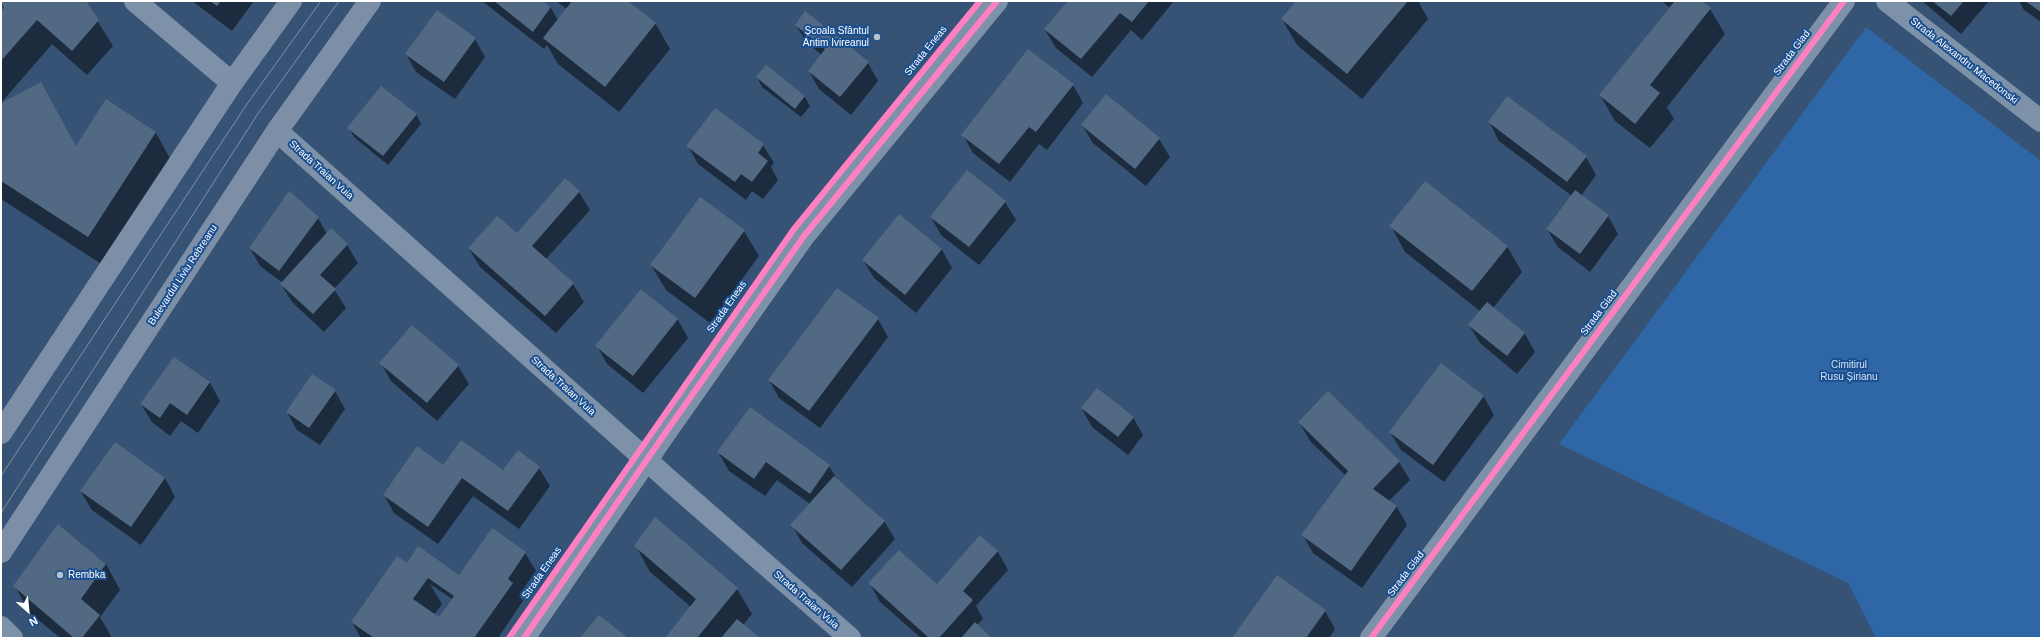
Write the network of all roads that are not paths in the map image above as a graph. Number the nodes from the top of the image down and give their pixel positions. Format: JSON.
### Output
{"nodes":[{"id":1,"x":135,"y":1,"type":"edge"},
{"id":2,"x":291,"y":1,"type":"edge"},
{"id":3,"x":370,"y":1,"type":"edge"},
{"id":4,"x":997,"y":1,"type":"edge"},
{"id":5,"x":1844,"y":1,"type":"edge"},
{"id":6,"x":1887,"y":1,"type":"edge"},
{"id":7,"x":232,"y":83,"type":"junction"},
{"id":8,"x":2041,"y":121,"type":"edge"},
{"id":9,"x":277,"y":131,"type":"junction"},
{"id":10,"x":1,"y":433,"type":"edge"},
{"id":11,"x":647,"y":461,"type":"junction"},
{"id":12,"x":1,"y":552,"type":"edge"},
{"id":13,"x":1,"y":627,"type":"edge"},
{"id":14,"x":12,"y":638,"type":"edge"},
{"id":15,"x":524,"y":638,"type":"edge"},
{"id":16,"x":850,"y":638,"type":"edge"},
{"id":17,"x":1371,"y":638,"type":"edge"}],
"edges":[{"from":1,"to":7,"type":"street"},
{"from":2,"to":7,"type":"main road"},
{"from":3,"to":9,"type":"main road","name":"Bulevardul Liviu Rebreanu"},
{"from":4,"to":11,"type":"street"},
{"from":5,"to":17,"type":"street","name":"Strada Glad"},
{"from":6,"to":8,"type":"street","name":"Strada Alexandru Macedonski"},
{"from":7,"to":10,"type":"main road"},
{"from":9,"to":11,"type":"street","name":"Strada Traian Vuia"},
{"from":9,"to":12,"type":"main road","name":"Bulevardul Liviu Rebreanu"},
{"from":11,"to":15,"type":"street"},
{"from":11,"to":16,"type":"street","name":"Strada Traian Vuia"},
{"from":13,"to":14,"type":"street"}]}
